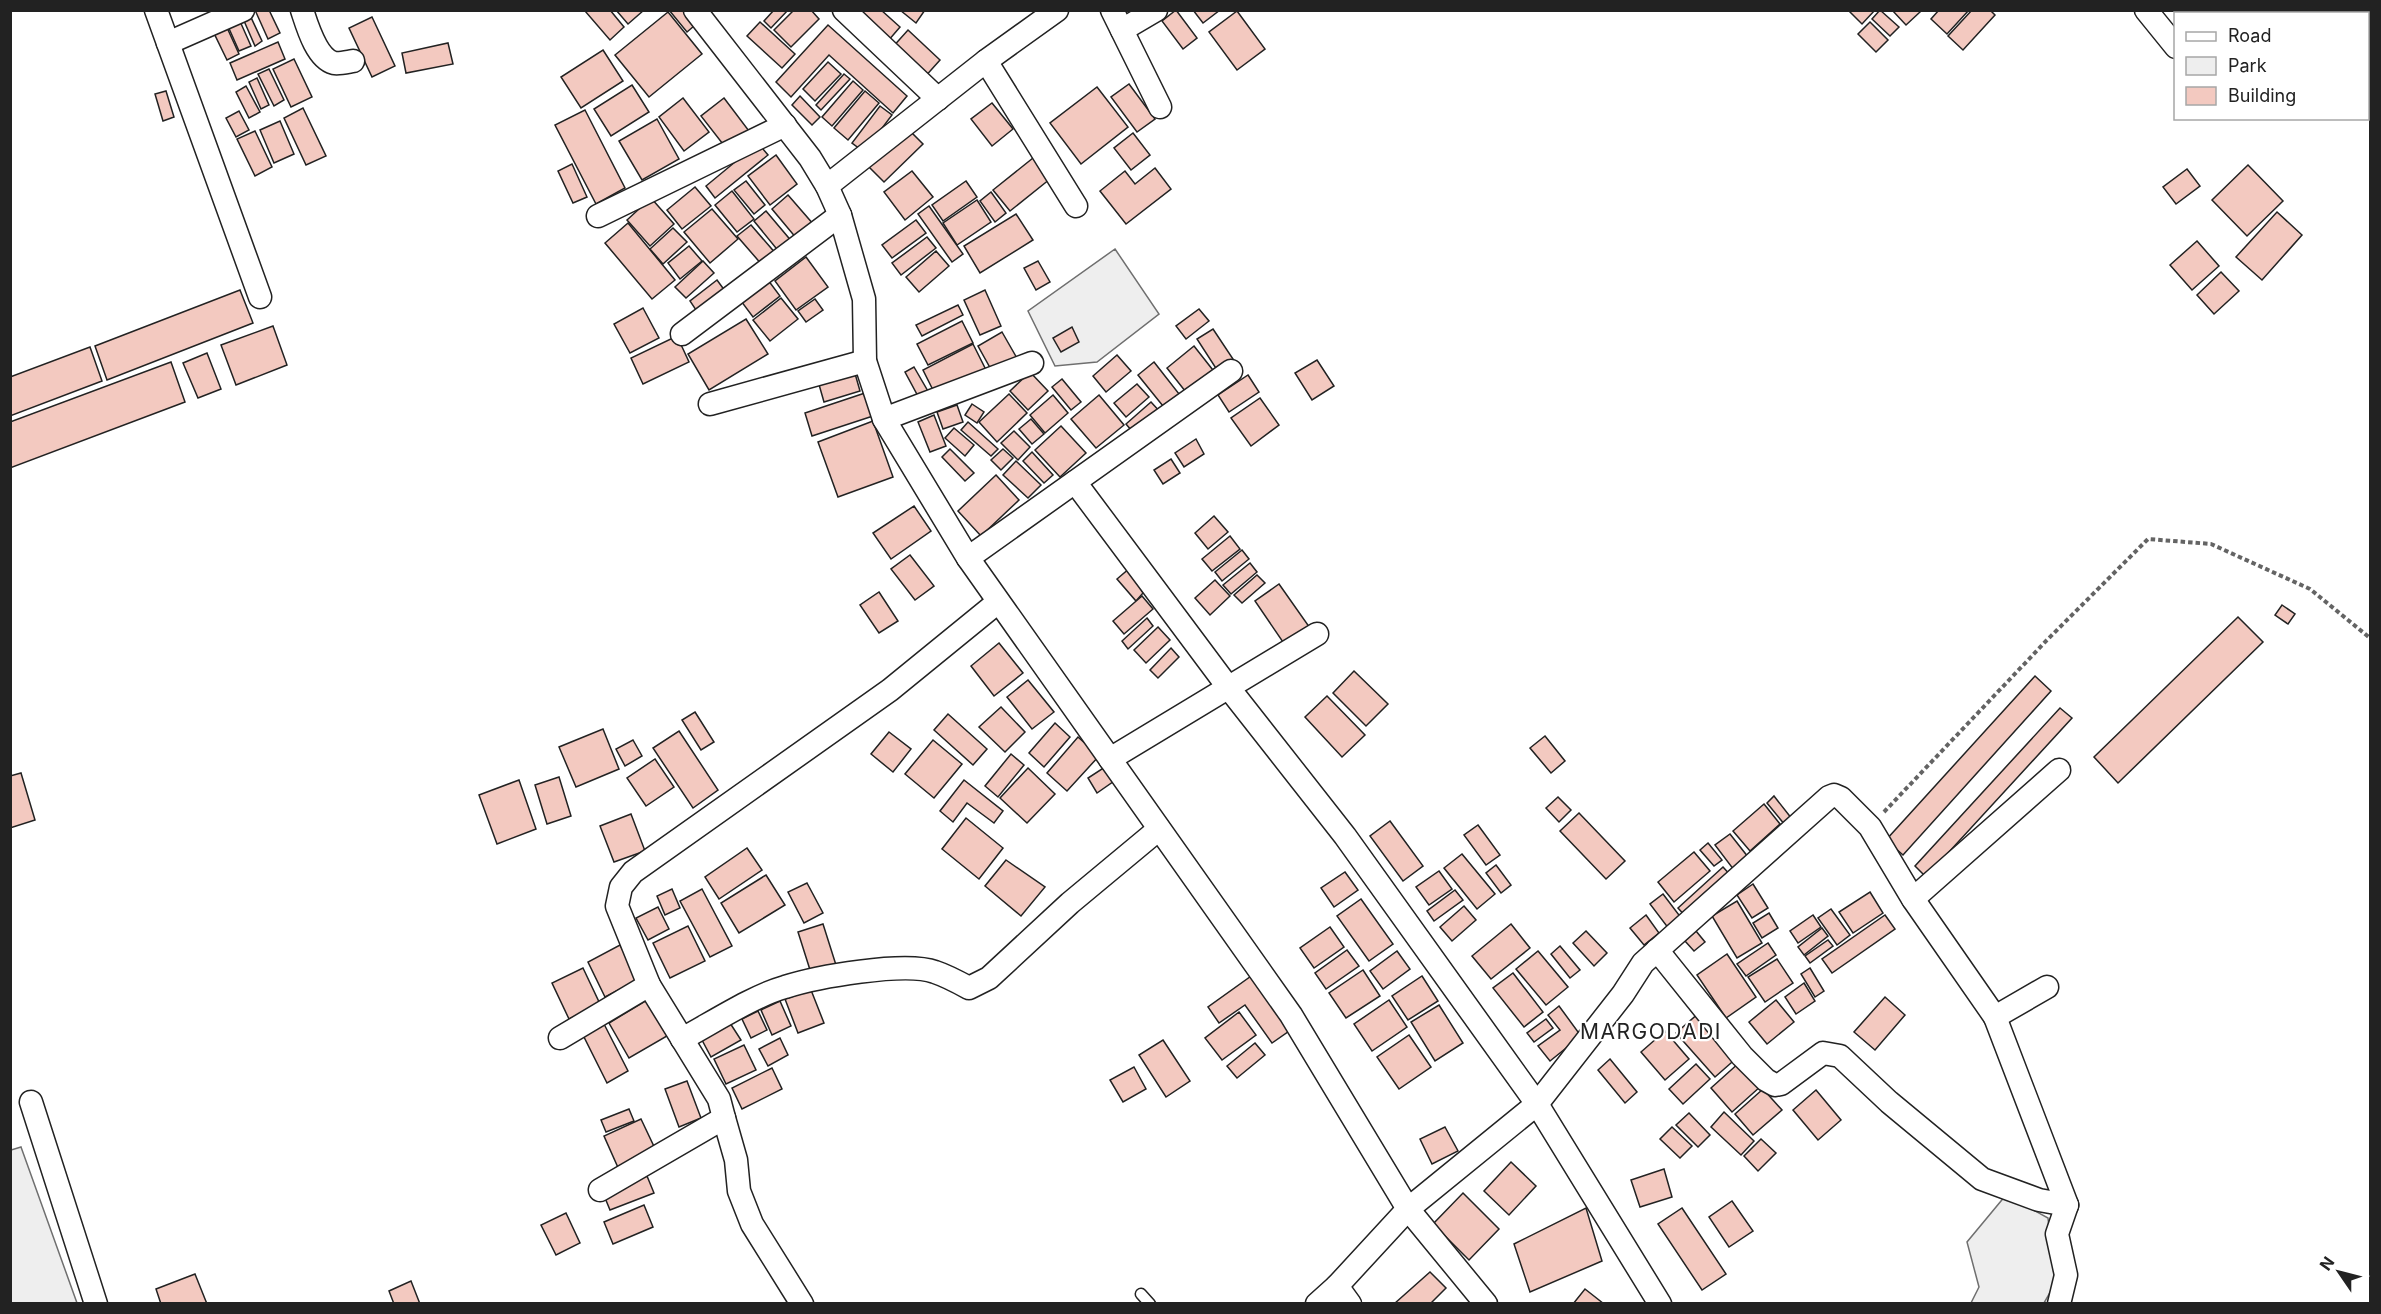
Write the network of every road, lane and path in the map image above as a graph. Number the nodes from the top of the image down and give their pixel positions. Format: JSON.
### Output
{"nodes":[{"id":1,"x":156,"y":10,"type":"edge"},
{"id":2,"x":243,"y":10,"type":"edge"},
{"id":3,"x":302,"y":10,"type":"edge"},
{"id":4,"x":695,"y":10,"type":"edge"},
{"id":5,"x":844,"y":10,"type":"edge"},
{"id":6,"x":1057,"y":10,"type":"edge"},
{"id":7,"x":1156,"y":10,"type":"edge"},
{"id":8,"x":2146,"y":10,"type":"edge"},
{"id":9,"x":1117,"y":20,"type":"edge"},
{"id":10,"x":168,"y":43,"type":"junction"},
{"id":11,"x":2174,"y":46,"type":"edge"},
{"id":12,"x":352,"y":61,"type":"dead end"},
{"id":13,"x":986,"y":61,"type":"junction"},
{"id":14,"x":938,"y":99,"type":"junction"},
{"id":15,"x":1160,"y":107,"type":"dead end"},
{"id":16,"x":785,"y":125,"type":"junction"},
{"id":17,"x":827,"y":186,"type":"junction"},
{"id":18,"x":1076,"y":206,"type":"dead end"},
{"id":19,"x":840,"y":215,"type":"junction"},
{"id":20,"x":598,"y":216,"type":"dead end"},
{"id":21,"x":260,"y":297,"type":"dead end"},
{"id":22,"x":682,"y":334,"type":"dead end"},
{"id":23,"x":865,"y":361,"type":"junction"},
{"id":24,"x":1032,"y":363,"type":"dead end"},
{"id":25,"x":1231,"y":370,"type":"dead end"},
{"id":26,"x":710,"y":405,"type":"dead end"},
{"id":27,"x":884,"y":419,"type":"junction"},
{"id":28,"x":1075,"y":482,"type":"junction"},
{"id":29,"x":968,"y":558,"type":"junction"},
{"id":30,"x":998,"y":603,"type":"junction"},
{"id":31,"x":1317,"y":634,"type":"dead end"},
{"id":32,"x":2370,"y":638,"type":"edge"},
{"id":33,"x":1228,"y":687,"type":"junction"},
{"id":34,"x":1110,"y":759,"type":"junction"},
{"id":35,"x":2058,"y":770,"type":"dead end"},
{"id":36,"x":1870,"y":827,"type":"junction"},
{"id":37,"x":1160,"y":829,"type":"junction"},
{"id":38,"x":1913,"y":899,"type":"junction"},
{"id":39,"x":1650,"y":957,"type":"junction"},
{"id":40,"x":649,"y":985,"type":"junction"},
{"id":41,"x":2047,"y":987,"type":"dead end"},
{"id":42,"x":1995,"y":1017,"type":"junction"},
{"id":43,"x":560,"y":1038,"type":"dead end"},
{"id":44,"x":682,"y":1040,"type":"junction"},
{"id":45,"x":31,"y":1102,"type":"dead end"},
{"id":46,"x":1537,"y":1104,"type":"junction"},
{"id":47,"x":724,"y":1118,"type":"junction"},
{"id":48,"x":600,"y":1190,"type":"dead end"},
{"id":49,"x":2067,"y":1205,"type":"junction"},
{"id":50,"x":1408,"y":1209,"type":"junction"},
{"id":51,"x":1141,"y":1294,"type":"dead end"},
{"id":52,"x":1344,"y":1295,"type":"edge"},
{"id":53,"x":96,"y":1304,"type":"edge"},
{"id":54,"x":802,"y":1304,"type":"edge"},
{"id":55,"x":1150,"y":1304,"type":"edge"},
{"id":56,"x":1317,"y":1304,"type":"edge"},
{"id":57,"x":1485,"y":1304,"type":"edge"},
{"id":58,"x":1660,"y":1304,"type":"edge"},
{"id":59,"x":2059,"y":1304,"type":"edge"}],
"edges":[{"from":1,"to":10,"type":"street"},
{"from":2,"to":10,"type":"street"},
{"from":3,"to":12,"type":"street"},
{"from":4,"to":16,"type":"street"},
{"from":5,"to":14,"type":"street"},
{"from":6,"to":13,"type":"street"},
{"from":7,"to":9,"type":"street"},
{"from":8,"to":11,"type":"street"},
{"from":9,"to":15,"type":"street"},
{"from":10,"to":21,"type":"street"},
{"from":13,"to":14,"type":"street"},
{"from":13,"to":18,"type":"street"},
{"from":14,"to":17,"type":"street"},
{"from":16,"to":17,"type":"street"},
{"from":16,"to":20,"type":"street"},
{"from":17,"to":19,"type":"street"},
{"from":19,"to":22,"type":"street"},
{"from":19,"to":23,"type":"street"},
{"from":23,"to":26,"type":"street"},
{"from":23,"to":27,"type":"street"},
{"from":24,"to":27,"type":"street"},
{"from":25,"to":28,"type":"street"},
{"from":27,"to":29,"type":"street"},
{"from":28,"to":29,"type":"street"},
{"from":28,"to":33,"type":"street"},
{"from":29,"to":30,"type":"street"},
{"from":30,"to":34,"type":"street"},
{"from":30,"to":40,"type":"street"},
{"from":31,"to":33,"type":"street"},
{"from":32,"to":36,"type":"path"},
{"from":33,"to":34,"type":"street"},
{"from":33,"to":46,"type":"street"},
{"from":34,"to":37,"type":"street"},
{"from":35,"to":38,"type":"street"},
{"from":36,"to":38,"type":"street"},
{"from":36,"to":39,"type":"street"},
{"from":37,"to":44,"type":"street"},
{"from":37,"to":50,"type":"street"},
{"from":38,"to":42,"type":"street"},
{"from":39,"to":46,"type":"street"},
{"from":39,"to":49,"type":"street"},
{"from":40,"to":43,"type":"street"},
{"from":40,"to":44,"type":"street"},
{"from":41,"to":42,"type":"street"},
{"from":42,"to":49,"type":"street"},
{"from":44,"to":47,"type":"street"},
{"from":45,"to":53,"type":"street"},
{"from":46,"to":50,"type":"street"},
{"from":46,"to":58,"type":"street"},
{"from":47,"to":48,"type":"street"},
{"from":47,"to":54,"type":"street"},
{"from":49,"to":59,"type":"street"},
{"from":50,"to":52,"type":"street"},
{"from":50,"to":57,"type":"street"},
{"from":51,"to":55,"type":"lane"},
{"from":52,"to":56,"type":"street"}]}
